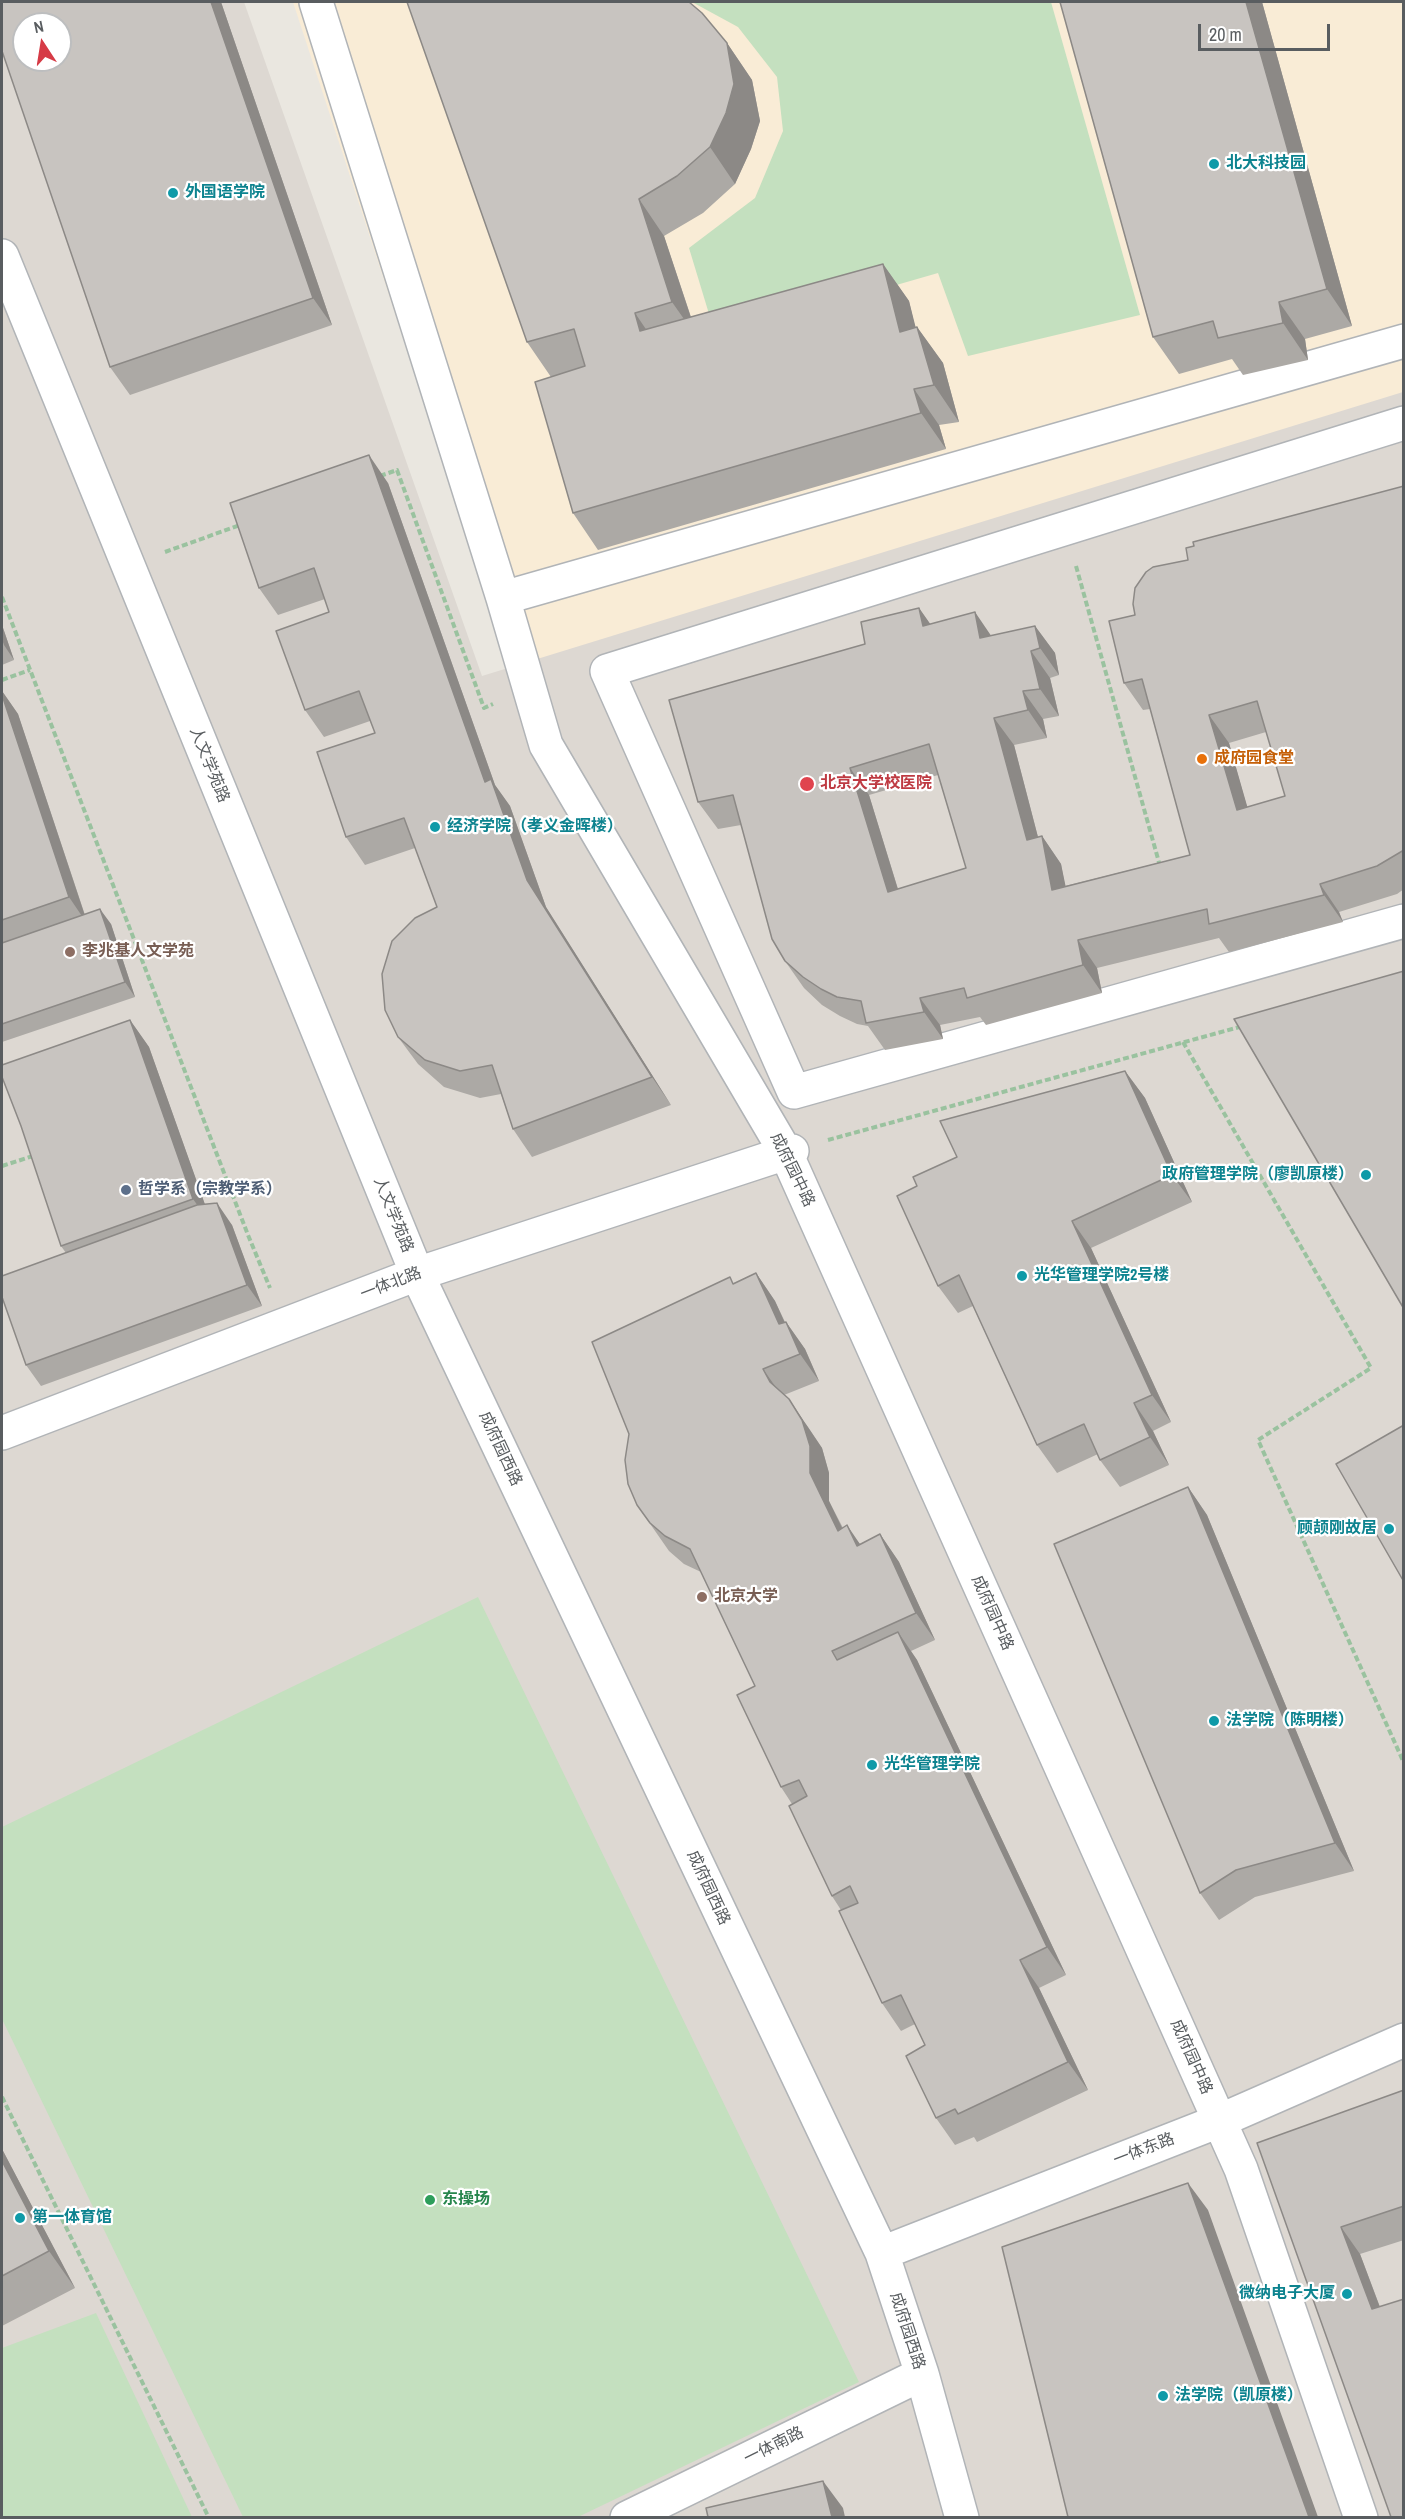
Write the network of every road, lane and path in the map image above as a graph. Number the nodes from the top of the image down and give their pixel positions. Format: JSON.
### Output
{"nodes":[{"id":1,"x":316,"y":2,"type":"edge"},
{"id":2,"x":2,"y":256,"type":"edge"},
{"id":3,"x":1404,"y":341,"type":"edge"},
{"id":4,"x":1404,"y":423,"type":"edge"},
{"id":5,"x":374,"y":478,"type":"edge"},
{"id":6,"x":251,"y":522,"type":"edge"},
{"id":7,"x":1066,"y":528,"type":"junction"},
{"id":8,"x":128,"y":565,"type":"junction"},
{"id":9,"x":2,"y":597,"type":"edge"},
{"id":10,"x":503,"y":598,"type":"junction"},
{"id":11,"x":30,"y":670,"type":"junction"},
{"id":12,"x":2,"y":680,"type":"edge"},
{"id":13,"x":530,"y":691,"type":"junction"},
{"id":14,"x":1161,"y":870,"type":"edge"},
{"id":15,"x":1404,"y":921,"type":"edge"},
{"id":16,"x":1249,"y":1024,"type":"edge"},
{"id":17,"x":1183,"y":1042,"type":"junction"},
{"id":18,"x":869,"y":1128,"type":"dead end"},
{"id":19,"x":789,"y":1152,"type":"junction"},
{"id":20,"x":40,"y":1154,"type":"edge"},
{"id":21,"x":2,"y":1166,"type":"edge"},
{"id":22,"x":417,"y":1274,"type":"junction"},
{"id":23,"x":286,"y":1324,"type":"junction"},
{"id":24,"x":2,"y":1433,"type":"edge"},
{"id":25,"x":1404,"y":1763,"type":"edge"},
{"id":26,"x":1404,"y":2040,"type":"edge"},
{"id":27,"x":2,"y":2097,"type":"edge"},
{"id":28,"x":1219,"y":2121,"type":"junction"},
{"id":29,"x":882,"y":2253,"type":"junction"},
{"id":30,"x":922,"y":2374,"type":"junction"},
{"id":31,"x":209,"y":2517,"type":"edge"},
{"id":32,"x":627,"y":2517,"type":"edge"},
{"id":33,"x":962,"y":2517,"type":"edge"},
{"id":34,"x":1361,"y":2517,"type":"edge"}],
"edges":[{"from":1,"to":10,"type":"lane","name":"成府园中路"},
{"from":2,"to":8,"type":"lane","name":"人文学苑路"},
{"from":3,"to":10,"type":"lane"},
{"from":4,"to":7,"type":"lane"},
{"from":5,"to":13,"type":"path"},
{"from":6,"to":8,"type":"path"},
{"from":7,"to":14,"type":"path"},
{"from":7,"to":15,"type":"lane"},
{"from":8,"to":22,"type":"lane","name":"人文学苑路"},
{"from":9,"to":11,"type":"path"},
{"from":10,"to":13,"type":"lane","name":"成府园中路"},
{"from":11,"to":12,"type":"path"},
{"from":11,"to":23,"type":"path"},
{"from":13,"to":19,"type":"lane","name":"成府园中路"},
{"from":16,"to":17,"type":"path"},
{"from":17,"to":18,"type":"path"},
{"from":17,"to":25,"type":"path"},
{"from":19,"to":22,"type":"lane","name":"一体北路"},
{"from":19,"to":28,"type":"lane","name":"成府园中路"},
{"from":20,"to":21,"type":"path"},
{"from":22,"to":23,"type":"lane","name":"一体北路"},
{"from":22,"to":29,"type":"lane","name":"成府园西路"},
{"from":23,"to":24,"type":"lane","name":"一体北路"},
{"from":26,"to":28,"type":"lane","name":"一体东路"},
{"from":27,"to":31,"type":"path"},
{"from":28,"to":29,"type":"lane","name":"一体东路"},
{"from":28,"to":34,"type":"lane","name":"成府园中路"},
{"from":29,"to":30,"type":"lane","name":"成府园西路"},
{"from":30,"to":32,"type":"lane","name":"一体南路"},
{"from":30,"to":33,"type":"lane","name":"成府园西路"}]}
